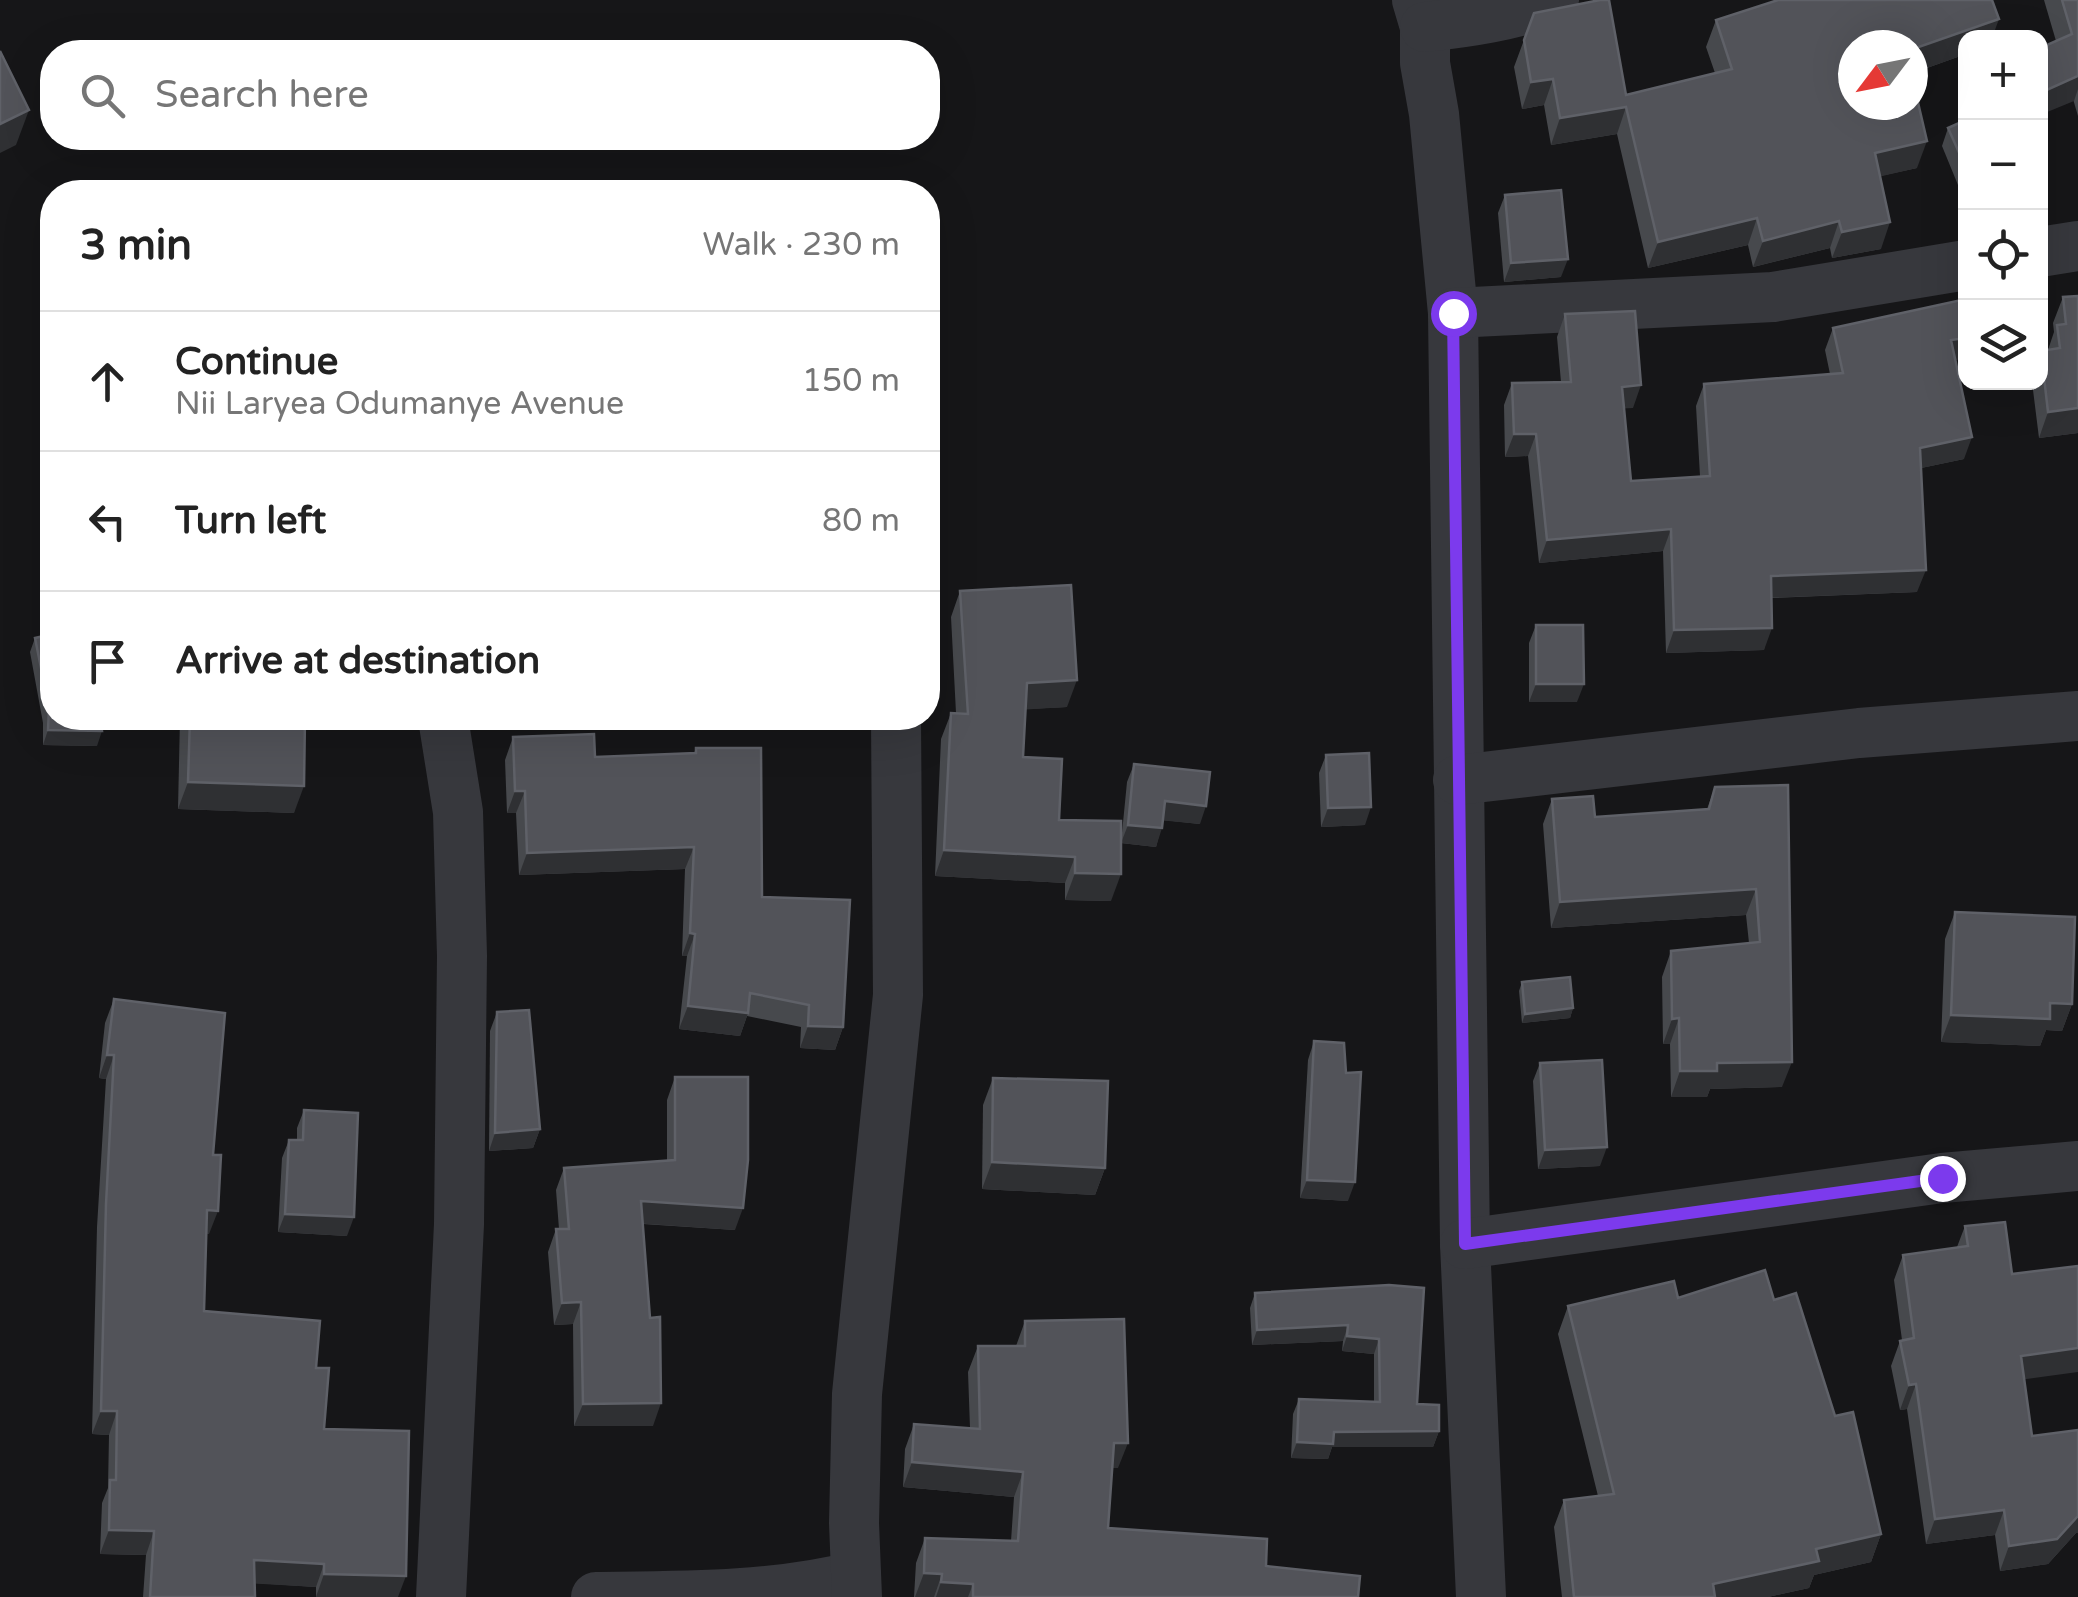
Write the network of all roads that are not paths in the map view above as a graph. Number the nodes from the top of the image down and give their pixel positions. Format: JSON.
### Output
{"nodes":[{"id":1,"x":1554,"y":0,"type":"edge"},
{"id":2,"x":1421,"y":13,"type":"edge"},
{"id":3,"x":2078,"y":246,"type":"edge"},
{"id":4,"x":2048,"y":251,"type":"edge"},
{"id":5,"x":1958,"y":266,"type":"edge"},
{"id":6,"x":1453,"y":313,"type":"junction"},
{"id":7,"x":2078,"y":716,"type":"edge"},
{"id":8,"x":445,"y":730,"type":"edge"},
{"id":9,"x":896,"y":730,"type":"edge"},
{"id":10,"x":1458,"y":780,"type":"junction"},
{"id":11,"x":2078,"y":1166,"type":"edge"},
{"id":12,"x":1465,"y":1244,"type":"junction"},
{"id":13,"x":857,"y":1586,"type":"edge"},
{"id":14,"x":441,"y":1597,"type":"edge"},
{"id":15,"x":596,"y":1597,"type":"edge"},
{"id":16,"x":1481,"y":1597,"type":"edge"}],
"edges":[{"from":1,"to":2,"type":"street"},
{"from":2,"to":6,"type":"street"},
{"from":3,"to":4,"type":"street"},
{"from":5,"to":6,"type":"street"},
{"from":6,"to":10,"type":"street"},
{"from":7,"to":10,"type":"street"},
{"from":8,"to":14,"type":"street"},
{"from":9,"to":13,"type":"street"},
{"from":10,"to":12,"type":"street"},
{"from":11,"to":12,"type":"street"},
{"from":12,"to":16,"type":"street"},
{"from":13,"to":15,"type":"street"}]}
